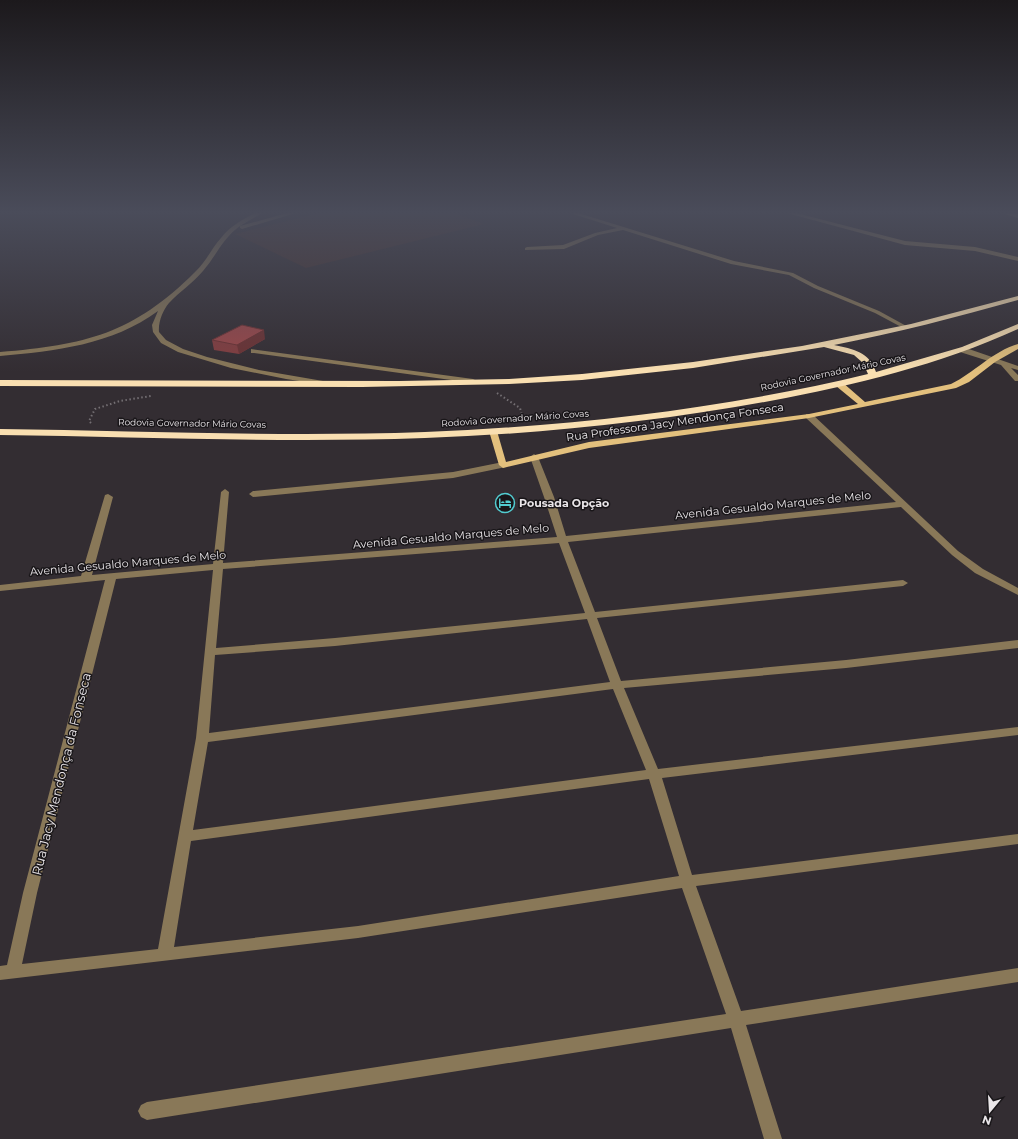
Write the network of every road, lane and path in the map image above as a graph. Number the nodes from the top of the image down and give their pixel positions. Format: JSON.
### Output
{"nodes":[{"id":1,"x":204,"y":266,"type":"edge"},
{"id":2,"x":750,"y":266,"type":"edge"},
{"id":3,"x":1018,"y":298,"type":"edge"},
{"id":4,"x":166,"y":303,"type":"junction"},
{"id":5,"x":1018,"y":326,"type":"edge"},
{"id":6,"x":907,"y":328,"type":"junction"},
{"id":7,"x":823,"y":345,"type":"junction"},
{"id":8,"x":1018,"y":346,"type":"edge"},
{"id":9,"x":963,"y":350,"type":"junction"},
{"id":10,"x":254,"y":352,"type":"dead end"},
{"id":11,"x":0,"y":354,"type":"edge"},
{"id":12,"x":992,"y":360,"type":"junction"},
{"id":13,"x":1003,"y":364,"type":"junction"},
{"id":14,"x":1018,"y":368,"type":"edge"},
{"id":15,"x":873,"y":376,"type":"junction"},
{"id":16,"x":1018,"y":379,"type":"edge"},
{"id":17,"x":473,"y":381,"type":"junction"},
{"id":18,"x":0,"y":383,"type":"edge"},
{"id":19,"x":327,"y":384,"type":"junction"},
{"id":20,"x":840,"y":384,"type":"junction"},
{"id":21,"x":496,"y":393,"type":"dead end"},
{"id":22,"x":157,"y":395,"type":"dead end"},
{"id":23,"x":863,"y":404,"type":"junction"},
{"id":24,"x":810,"y":416,"type":"junction"},
{"id":25,"x":527,"y":429,"type":"junction"},
{"id":26,"x":493,"y":431,"type":"junction"},
{"id":27,"x":0,"y":432,"type":"edge"},
{"id":28,"x":101,"y":433,"type":"junction"},
{"id":29,"x":534,"y":457,"type":"junction"},
{"id":30,"x":503,"y":465,"type":"junction"},
{"id":31,"x":224,"y":492,"type":"dead end"},
{"id":32,"x":253,"y":494,"type":"dead end"},
{"id":33,"x":108,"y":497,"type":"dead end"},
{"id":34,"x":904,"y":504,"type":"junction"},
{"id":35,"x":562,"y":540,"type":"junction"},
{"id":36,"x":218,"y":567,"type":"junction"},
{"id":37,"x":111,"y":577,"type":"junction"},
{"id":38,"x":86,"y":578,"type":"junction"},
{"id":39,"x":903,"y":583,"type":"dead end"},
{"id":40,"x":0,"y":588,"type":"edge"},
{"id":41,"x":1018,"y":592,"type":"edge"},
{"id":42,"x":590,"y":615,"type":"junction"},
{"id":43,"x":1018,"y":644,"type":"edge"},
{"id":44,"x":211,"y":652,"type":"junction"},
{"id":45,"x":617,"y":685,"type":"junction"},
{"id":46,"x":1018,"y":731,"type":"edge"},
{"id":47,"x":202,"y":738,"type":"junction"},
{"id":48,"x":654,"y":774,"type":"junction"},
{"id":49,"x":185,"y":836,"type":"junction"},
{"id":50,"x":1018,"y":839,"type":"edge"},
{"id":51,"x":688,"y":881,"type":"junction"},
{"id":52,"x":165,"y":954,"type":"junction"},
{"id":53,"x":6,"y":972,"type":"edge"},
{"id":54,"x":1018,"y":974,"type":"edge"},
{"id":55,"x":736,"y":1019,"type":"junction"},
{"id":56,"x":147,"y":1111,"type":"dead end"},
{"id":57,"x":773,"y":1139,"type":"edge"}],
"edges":[{"from":1,"to":4,"type":"street"},
{"from":2,"to":6,"type":"street"},
{"from":3,"to":6,"type":"highway"},
{"from":4,"to":11,"type":"street"},
{"from":4,"to":19,"type":"street"},
{"from":5,"to":9,"type":"highway","name":"Rodovia Governador Mário Covas"},
{"from":6,"to":7,"type":"highway"},
{"from":7,"to":15,"type":"highway"},
{"from":7,"to":17,"type":"highway"},
{"from":8,"to":12,"type":"main road","name":"Rua Professora Jacy Mendonça Fonseca"},
{"from":9,"to":12,"type":"street"},
{"from":9,"to":15,"type":"highway","name":"Rodovia Governador Mário Covas"},
{"from":10,"to":17,"type":"street"},
{"from":12,"to":13,"type":"street"},
{"from":12,"to":23,"type":"main road","name":"Rua Professora Jacy Mendonça Fonseca"},
{"from":13,"to":14,"type":"street"},
{"from":13,"to":16,"type":"street"},
{"from":15,"to":20,"type":"highway","name":"Rodovia Governador Mário Covas"},
{"from":17,"to":19,"type":"highway"},
{"from":18,"to":19,"type":"highway"},
{"from":20,"to":23,"type":"main road"},
{"from":20,"to":25,"type":"highway","name":"Rodovia Governador Mário Covas"},
{"from":21,"to":25,"type":"path"},
{"from":22,"to":28,"type":"path"},
{"from":23,"to":24,"type":"main road","name":"Rua Professora Jacy Mendonça Fonseca"},
{"from":24,"to":29,"type":"main road","name":"Rua Professora Jacy Mendonça Fonseca"},
{"from":24,"to":34,"type":"street"},
{"from":25,"to":26,"type":"highway","name":"Rodovia Governador Mário Covas"},
{"from":26,"to":28,"type":"highway","name":"Rodovia Governador Mário Covas"},
{"from":26,"to":30,"type":"main road"},
{"from":27,"to":28,"type":"highway","name":"Rodovia Governador Mário Covas"},
{"from":29,"to":30,"type":"main road","name":"Rua Professora Jacy Mendonça Fonseca"},
{"from":29,"to":35,"type":"street"},
{"from":30,"to":32,"type":"street","name":"Rua Professora Jacy Mendonça Fonseca"},
{"from":31,"to":36,"type":"street"},
{"from":33,"to":38,"type":"street"},
{"from":34,"to":35,"type":"street","name":"Avenida Gesualdo Marques de Melo"},
{"from":34,"to":41,"type":"street"},
{"from":35,"to":36,"type":"street","name":"Avenida Gesualdo Marques de Melo"},
{"from":35,"to":42,"type":"street"},
{"from":36,"to":37,"type":"street","name":"Avenida Gesualdo Marques de Melo"},
{"from":36,"to":44,"type":"street"},
{"from":37,"to":38,"type":"street","name":"Avenida Gesualdo Marques de Melo"},
{"from":37,"to":53,"type":"street","name":"Rua Jacy Mendonça da Fonseca"},
{"from":38,"to":40,"type":"street","name":"Avenida Gesualdo Marques de Melo"},
{"from":39,"to":42,"type":"street"},
{"from":42,"to":44,"type":"street"},
{"from":42,"to":45,"type":"street"},
{"from":43,"to":45,"type":"street"},
{"from":44,"to":47,"type":"street"},
{"from":45,"to":47,"type":"street"},
{"from":45,"to":48,"type":"street"},
{"from":46,"to":48,"type":"street"},
{"from":47,"to":49,"type":"street"},
{"from":48,"to":49,"type":"street"},
{"from":48,"to":51,"type":"street"},
{"from":49,"to":52,"type":"street"},
{"from":50,"to":51,"type":"street"},
{"from":51,"to":52,"type":"street"},
{"from":51,"to":55,"type":"street"},
{"from":52,"to":53,"type":"street"},
{"from":54,"to":55,"type":"street"},
{"from":55,"to":56,"type":"street"},
{"from":55,"to":57,"type":"street"}]}
